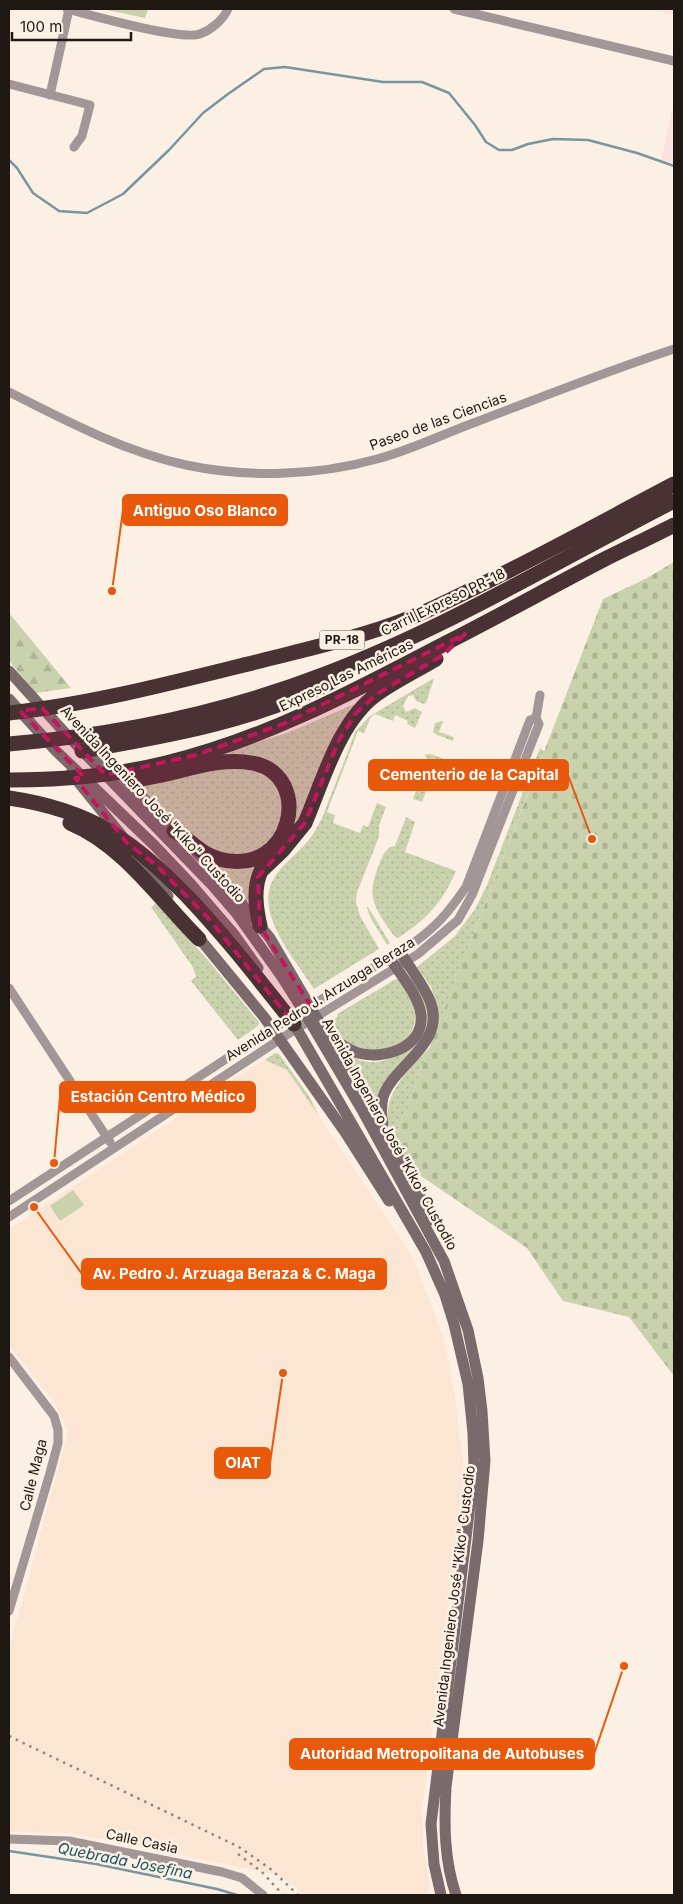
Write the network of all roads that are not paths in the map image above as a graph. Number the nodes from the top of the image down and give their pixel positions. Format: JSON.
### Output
{"nodes":[{"id":1,"x":68,"y":9,"type":"edge"},
{"id":2,"x":228,"y":9,"type":"edge"},
{"id":3,"x":454,"y":9,"type":"edge"},
{"id":4,"x":674,"y":61,"type":"edge"},
{"id":5,"x":9,"y":84,"type":"edge"},
{"id":6,"x":50,"y":95,"type":"junction"},
{"id":7,"x":74,"y":146,"type":"dead end"},
{"id":8,"x":674,"y":349,"type":"edge"},
{"id":9,"x":9,"y":392,"type":"edge"},
{"id":10,"x":674,"y":484,"type":"edge"},
{"id":11,"x":674,"y":501,"type":"edge"},
{"id":12,"x":674,"y":525,"type":"edge"},
{"id":13,"x":465,"y":634,"type":"junction"},
{"id":14,"x":388,"y":648,"type":"junction"},
{"id":15,"x":9,"y":671,"type":"edge"},
{"id":16,"x":540,"y":695,"type":"dead end"},
{"id":17,"x":10,"y":704,"type":"edge"},
{"id":18,"x":9,"y":744,"type":"edge"},
{"id":19,"x":88,"y":750,"type":"junction"},
{"id":20,"x":56,"y":751,"type":"junction"},
{"id":21,"x":96,"y":776,"type":"junction"},
{"id":22,"x":9,"y":780,"type":"edge"},
{"id":23,"x":9,"y":798,"type":"edge"},
{"id":24,"x":9,"y":804,"type":"edge"},
{"id":25,"x":174,"y":831,"type":"junction"},
{"id":26,"x":260,"y":926,"type":"junction"},
{"id":27,"x":199,"y":939,"type":"junction"},
{"id":28,"x":390,"y":958,"type":"joint"},
{"id":29,"x":401,"y":960,"type":"junction"},
{"id":30,"x":9,"y":988,"type":"edge"},
{"id":31,"x":320,"y":1022,"type":"junction"},
{"id":32,"x":276,"y":1028,"type":"junction"},
{"id":33,"x":286,"y":1033,"type":"junction"},
{"id":34,"x":384,"y":1130,"type":"junction"},
{"id":35,"x":107,"y":1137,"type":"junction"},
{"id":36,"x":114,"y":1148,"type":"junction"},
{"id":37,"x":9,"y":1201,"type":"edge"},
{"id":38,"x":9,"y":1217,"type":"edge"},
{"id":39,"x":428,"y":1231,"type":"junction"},
{"id":40,"x":413,"y":1232,"type":"junction"},
{"id":41,"x":9,"y":1357,"type":"edge"},
{"id":42,"x":9,"y":1611,"type":"edge"},
{"id":43,"x":9,"y":1839,"type":"edge"},
{"id":44,"x":453,"y":1894,"type":"edge"},
{"id":45,"x":263,"y":1895,"type":"edge"},
{"id":46,"x":441,"y":1895,"type":"edge"}],
"edges":[{"from":1,"to":2,"type":"street"},
{"from":1,"to":6,"type":"street"},
{"from":3,"to":4,"type":"street"},
{"from":5,"to":6,"type":"street"},
{"from":6,"to":7,"type":"street"},
{"from":8,"to":9,"type":"street","name":"Paseo de las Ciencias"},
{"from":10,"to":17,"type":"highway","name":"Expreso Las Américas","number":"PR-18"},
{"from":11,"to":14,"type":"highway","name":"Carril Expreso PR-18"},
{"from":12,"to":13,"type":"highway","name":"Expreso Las Américas"},
{"from":13,"to":21,"type":"highway","name":"Expreso Las Américas"},
{"from":13,"to":26,"type":"highway"},
{"from":14,"to":18,"type":"highway","name":"Carril Expreso PR-18"},
{"from":14,"to":19,"type":"highway"},
{"from":15,"to":19,"type":"main road","name":"Avenida Ingeniero José \"Kiko\" Custodio"},
{"from":16,"to":29,"type":"street","name":"Avenida Pedro J. Arzuaga Beraza"},
{"from":17,"to":20,"type":"main road","name":"Avenida Ingeniero José \"Kiko\" Custodio"},
{"from":19,"to":25,"type":"main road"},
{"from":19,"to":39,"type":"main road","name":"Avenida Ingeniero José \"Kiko\" Custodio"},
{"from":20,"to":27,"type":"main road"},
{"from":20,"to":33,"type":"main road","name":"Avenida Ingeniero José \"Kiko\" Custodio"},
{"from":21,"to":22,"type":"highway","name":"Expreso Las Américas"},
{"from":21,"to":25,"type":"highway"},
{"from":23,"to":33,"type":"highway"},
{"from":24,"to":27,"type":"highway"},
{"from":25,"to":26,"type":"main road"},
{"from":26,"to":31,"type":"main road"},
{"from":27,"to":32,"type":"main road"},
{"from":28,"to":29,"type":"main road"},
{"from":28,"to":32,"type":"street","name":"Avenida Pedro J. Arzuaga Beraza"},
{"from":29,"to":31,"type":"main road"},
{"from":29,"to":33,"type":"street","name":"Avenida Pedro J. Arzuaga Beraza"},
{"from":29,"to":34,"type":"main road"},
{"from":30,"to":35,"type":"street"},
{"from":31,"to":34,"type":"main road"},
{"from":32,"to":33,"type":"main road"},
{"from":32,"to":35,"type":"street","name":"Avenida Pedro J. Arzuaga Beraza"},
{"from":33,"to":36,"type":"street","name":"Avenida Pedro J. Arzuaga Beraza"},
{"from":33,"to":40,"type":"main road","name":"Avenida Ingeniero José \"Kiko\" Custodio"},
{"from":33,"to":40,"type":"main road"},
{"from":34,"to":39,"type":"main road"},
{"from":35,"to":36,"type":"street"},
{"from":35,"to":37,"type":"street","name":"Avenida Pedro J. Arzuaga Beraza"},
{"from":36,"to":38,"type":"street","name":"Avenida Pedro J. Arzuaga Beraza"},
{"from":39,"to":44,"type":"main road","name":"Avenida Ingeniero José \"Kiko\" Custodio"},
{"from":40,"to":46,"type":"main road","name":"Avenida Ingeniero José \"Kiko\" Custodio"},
{"from":41,"to":42,"type":"street","name":"Calle Maga"},
{"from":43,"to":45,"type":"street","name":"Calle Casia"}]}
